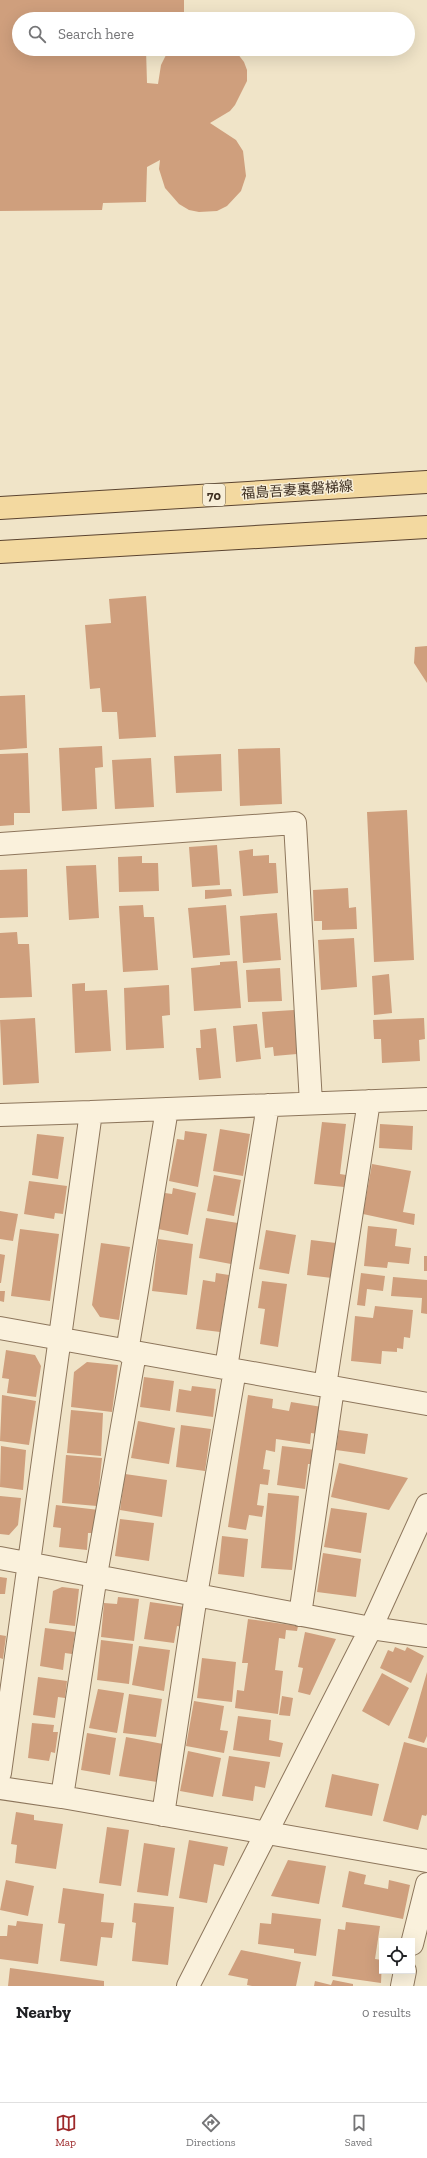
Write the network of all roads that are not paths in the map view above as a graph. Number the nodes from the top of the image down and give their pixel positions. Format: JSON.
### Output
{"nodes":[{"id":1,"x":427,"y":482,"type":"edge"},
{"id":2,"x":0,"y":508,"type":"edge"},
{"id":3,"x":427,"y":527,"type":"edge"},
{"id":4,"x":0,"y":552,"type":"edge"},
{"id":5,"x":0,"y":844,"type":"edge"},
{"id":6,"x":427,"y":1099,"type":"edge"},
{"id":7,"x":369,"y":1101,"type":"junction"},
{"id":8,"x":311,"y":1103,"type":"junction"},
{"id":9,"x":268,"y":1105,"type":"junction"},
{"id":10,"x":167,"y":1109,"type":"junction"},
{"id":11,"x":91,"y":1112,"type":"junction"},
{"id":12,"x":0,"y":1115,"type":"edge"},
{"id":13,"x":0,"y":1328,"type":"edge"},
{"id":14,"x":60,"y":1340,"type":"junction"},
{"id":15,"x":131,"y":1352,"type":"junction"},
{"id":16,"x":230,"y":1369,"type":"junction"},
{"id":17,"x":329,"y":1387,"type":"junction"},
{"id":18,"x":427,"y":1404,"type":"edge"},
{"id":19,"x":427,"y":1505,"type":"edge"},
{"id":20,"x":0,"y":1558,"type":"edge"},
{"id":21,"x":28,"y":1563,"type":"junction"},
{"id":22,"x":96,"y":1576,"type":"junction"},
{"id":23,"x":196,"y":1595,"type":"junction"},
{"id":24,"x":300,"y":1615,"type":"junction"},
{"id":25,"x":371,"y":1628,"type":"junction"},
{"id":26,"x":427,"y":1636,"type":"edge"},
{"id":27,"x":0,"y":1773,"type":"edge"},
{"id":28,"x":0,"y":1788,"type":"edge"},
{"id":29,"x":62,"y":1797,"type":"junction"},
{"id":30,"x":163,"y":1815,"type":"junction"},
{"id":31,"x":265,"y":1833,"type":"junction"},
{"id":32,"x":427,"y":1861,"type":"edge"},
{"id":33,"x":427,"y":1884,"type":"edge"},
{"id":34,"x":414,"y":1938,"type":"edge"},
{"id":35,"x":404,"y":1974,"type":"edge"},
{"id":36,"x":188,"y":1986,"type":"edge"},
{"id":37,"x":402,"y":1986,"type":"edge"}],
"edges":[{"from":1,"to":2,"type":"main road","name":"福島吾妻裏磐梯線","number":"70"},
{"from":3,"to":4,"type":"main road"},
{"from":5,"to":8,"type":"street"},
{"from":6,"to":7,"type":"street"},
{"from":7,"to":8,"type":"street"},
{"from":7,"to":17,"type":"street"},
{"from":8,"to":9,"type":"street"},
{"from":9,"to":10,"type":"street"},
{"from":9,"to":16,"type":"street"},
{"from":10,"to":11,"type":"street"},
{"from":10,"to":15,"type":"street"},
{"from":11,"to":12,"type":"street"},
{"from":11,"to":14,"type":"street"},
{"from":13,"to":14,"type":"street"},
{"from":14,"to":15,"type":"street"},
{"from":14,"to":21,"type":"street"},
{"from":15,"to":16,"type":"street"},
{"from":15,"to":22,"type":"street"},
{"from":16,"to":17,"type":"street"},
{"from":16,"to":23,"type":"street"},
{"from":17,"to":18,"type":"street"},
{"from":17,"to":24,"type":"street"},
{"from":19,"to":25,"type":"street"},
{"from":20,"to":21,"type":"street"},
{"from":21,"to":22,"type":"street"},
{"from":21,"to":27,"type":"street"},
{"from":22,"to":23,"type":"street"},
{"from":22,"to":29,"type":"street"},
{"from":23,"to":24,"type":"street"},
{"from":23,"to":30,"type":"street"},
{"from":24,"to":25,"type":"street"},
{"from":25,"to":26,"type":"street"},
{"from":25,"to":31,"type":"street"},
{"from":28,"to":29,"type":"street"},
{"from":29,"to":30,"type":"street"},
{"from":30,"to":31,"type":"street"},
{"from":31,"to":32,"type":"street"},
{"from":31,"to":36,"type":"street"},
{"from":33,"to":34,"type":"street"},
{"from":35,"to":37,"type":"street"}]}
